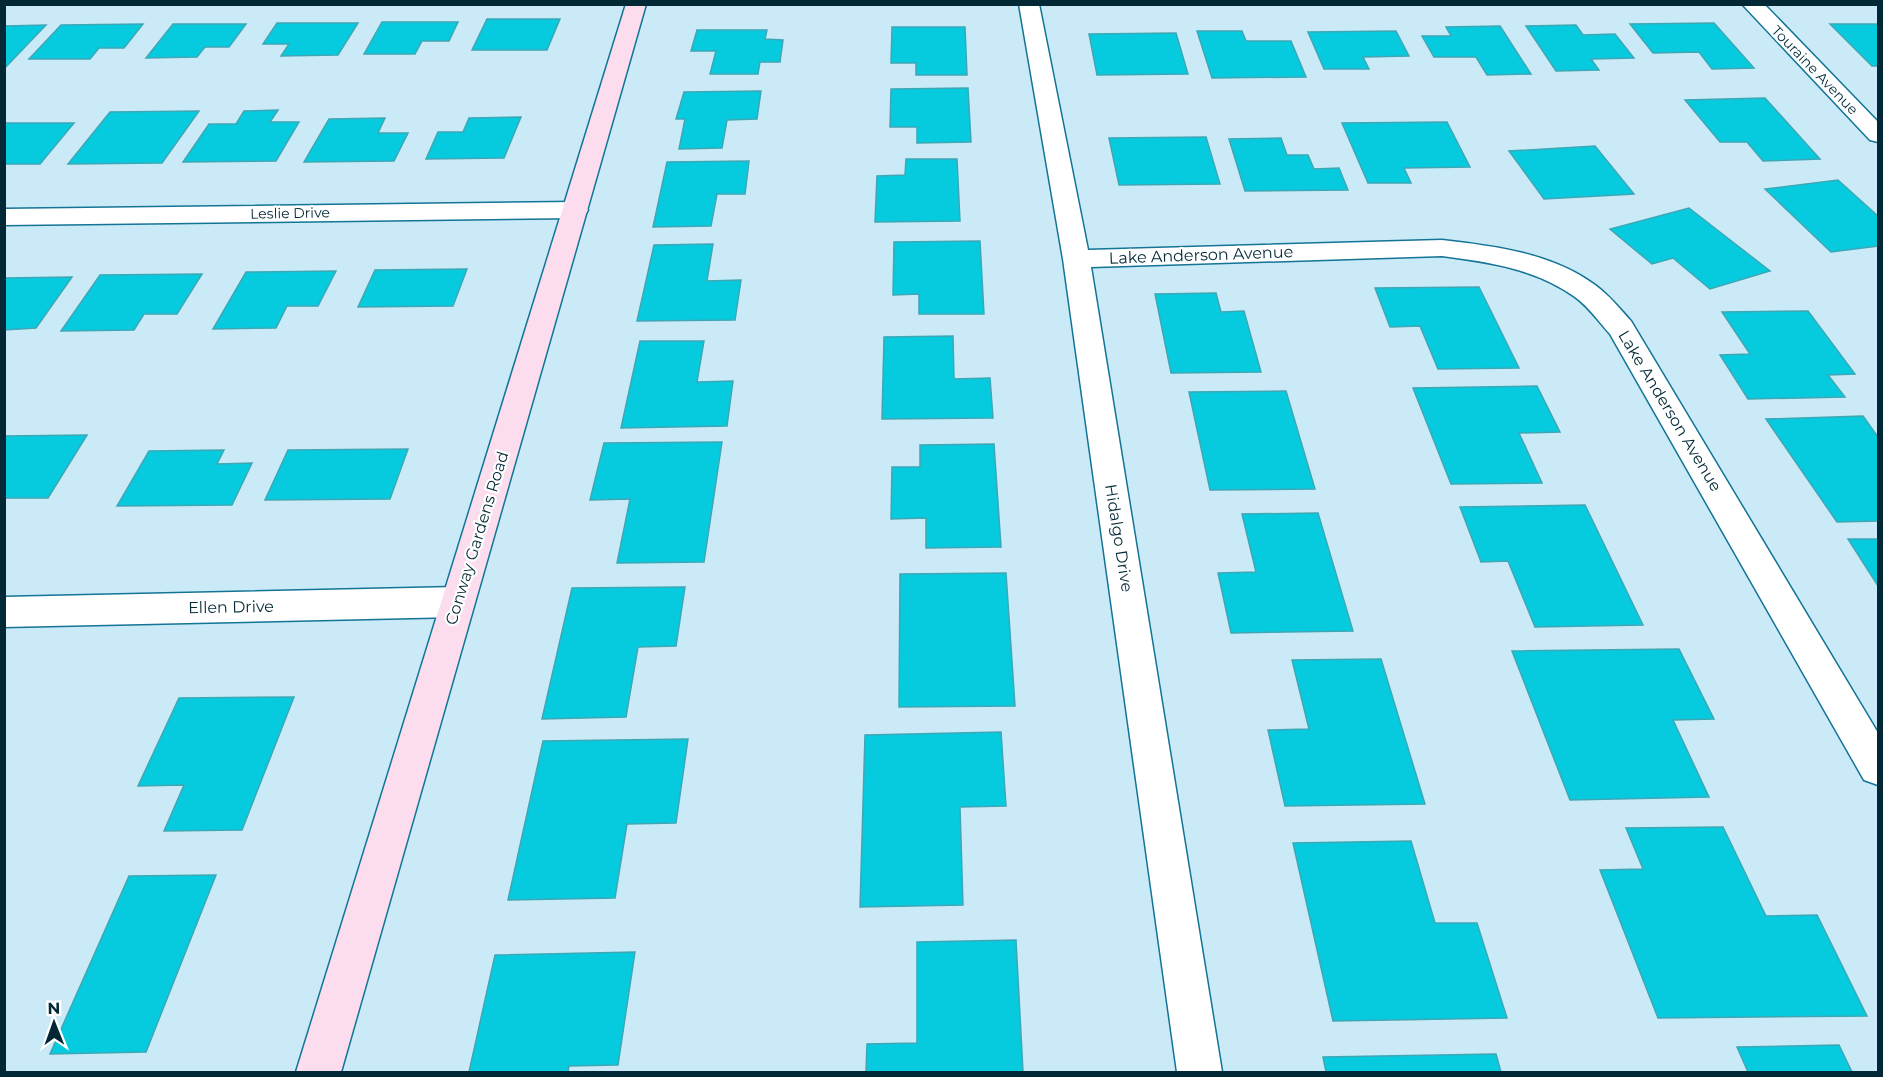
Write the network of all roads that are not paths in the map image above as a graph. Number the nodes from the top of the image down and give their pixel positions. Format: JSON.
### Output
{"nodes":[{"id":1,"x":636,"y":4,"type":"edge"},
{"id":2,"x":1029,"y":4,"type":"edge"},
{"id":3,"x":1752,"y":4,"type":"edge"},
{"id":4,"x":1878,"y":135,"type":"edge"},
{"id":5,"x":575,"y":210,"type":"junction"},
{"id":6,"x":4,"y":217,"type":"edge"},
{"id":7,"x":1076,"y":259,"type":"junction"},
{"id":8,"x":458,"y":602,"type":"junction"},
{"id":9,"x":4,"y":612,"type":"edge"},
{"id":10,"x":1878,"y":767,"type":"edge"},
{"id":11,"x":318,"y":1072,"type":"edge"},
{"id":12,"x":1199,"y":1072,"type":"edge"}],
"edges":[{"from":1,"to":5,"type":"street","name":"Conway Gardens Road"},
{"from":2,"to":7,"type":"street","name":"Hidalgo Drive"},
{"from":3,"to":4,"type":"street","name":"Touraine Avenue"},
{"from":5,"to":6,"type":"street","name":"Leslie Drive"},
{"from":5,"to":8,"type":"street","name":"Conway Gardens Road"},
{"from":7,"to":10,"type":"street","name":"Lake Anderson Avenue"},
{"from":7,"to":12,"type":"street","name":"Hidalgo Drive"},
{"from":8,"to":9,"type":"street","name":"Ellen Drive"},
{"from":8,"to":11,"type":"street","name":"Conway Gardens Road"}]}
